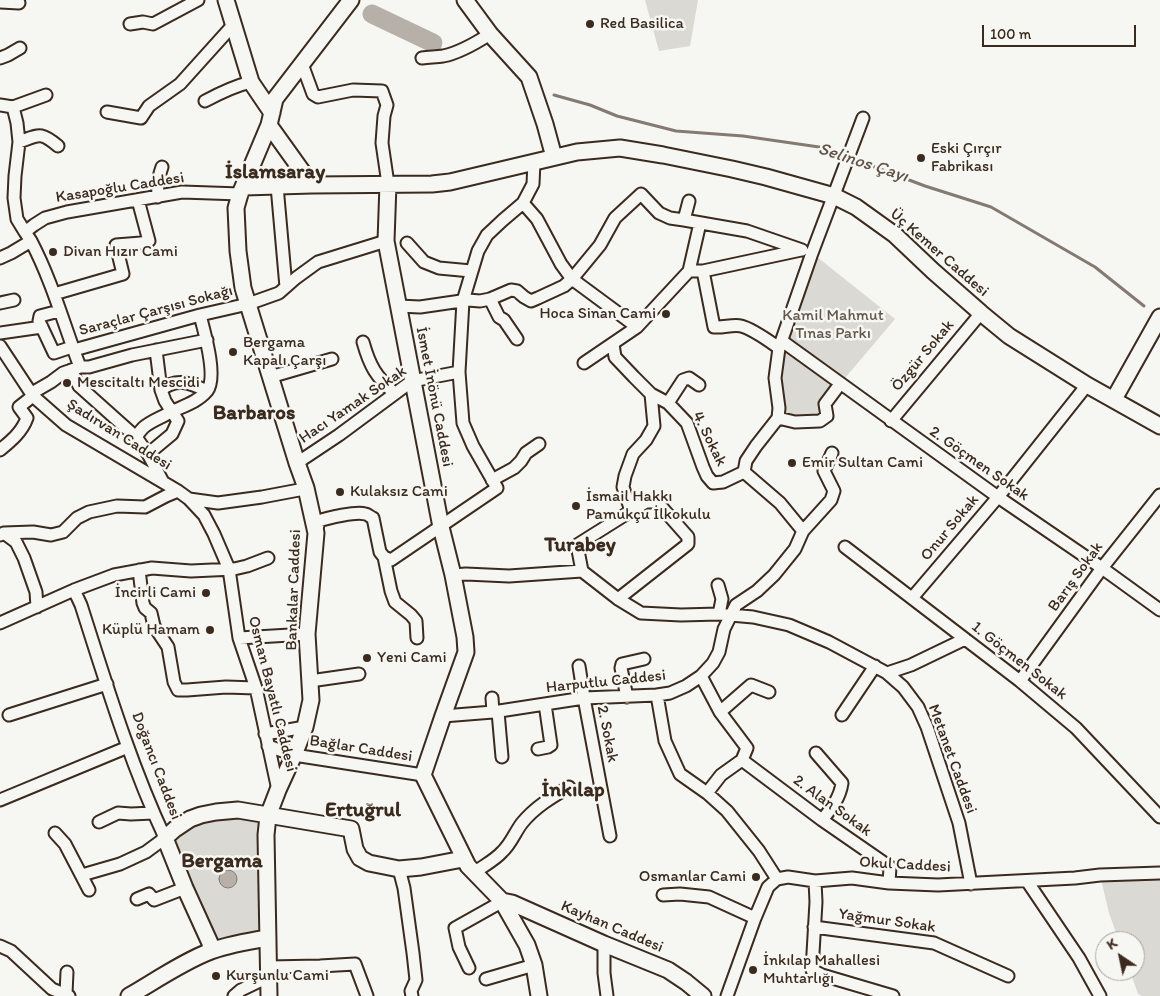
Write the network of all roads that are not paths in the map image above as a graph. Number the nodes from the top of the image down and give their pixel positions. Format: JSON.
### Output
{"nodes":[{"id":1,"x":198,"y":0,"type":"edge"},
{"id":2,"x":226,"y":0,"type":"edge"},
{"id":3,"x":351,"y":0,"type":"edge"},
{"id":4,"x":465,"y":0,"type":"edge"},
{"id":5,"x":0,"y":2,"type":"edge"},
{"id":6,"x":18,"y":3,"type":"dead end"},
{"id":7,"x":130,"y":24,"type":"dead end"},
{"id":8,"x":234,"y":24,"type":"junction"},
{"id":9,"x":490,"y":34,"type":"junction"},
{"id":10,"x":20,"y":48,"type":"dead end"},
{"id":11,"x":0,"y":58,"type":"edge"},
{"id":12,"x":422,"y":58,"type":"dead end"},
{"id":13,"x":302,"y":64,"type":"junction"},
{"id":14,"x":250,"y":82,"type":"junction"},
{"id":15,"x":46,"y":95,"type":"dead end"},
{"id":16,"x":205,"y":101,"type":"dead end"},
{"id":17,"x":0,"y":106,"type":"edge"},
{"id":18,"x":13,"y":107,"type":"junction"},
{"id":19,"x":106,"y":112,"type":"dead end"},
{"id":20,"x":863,"y":118,"type":"dead end"},
{"id":21,"x":271,"y":119,"type":"junction"},
{"id":22,"x":19,"y":142,"type":"junction"},
{"id":23,"x":58,"y":146,"type":"dead end"},
{"id":24,"x":554,"y":157,"type":"junction"},
{"id":25,"x":534,"y":162,"type":"junction"},
{"id":26,"x":162,"y":167,"type":"dead end"},
{"id":27,"x":388,"y":184,"type":"junction"},
{"id":28,"x":312,"y":185,"type":"junction"},
{"id":29,"x":277,"y":186,"type":"junction"},
{"id":30,"x":836,"y":190,"type":"junction"},
{"id":31,"x":242,"y":191,"type":"junction"},
{"id":32,"x":158,"y":197,"type":"junction"},
{"id":33,"x":138,"y":200,"type":"junction"},
{"id":34,"x":689,"y":201,"type":"dead end"},
{"id":35,"x":523,"y":203,"type":"junction"},
{"id":36,"x":684,"y":220,"type":"junction"},
{"id":37,"x":700,"y":223,"type":"junction"},
{"id":38,"x":28,"y":236,"type":"junction"},
{"id":39,"x":386,"y":241,"type":"junction"},
{"id":40,"x":407,"y":243,"type":"dead end"},
{"id":41,"x":807,"y":252,"type":"junction"},
{"id":42,"x":0,"y":258,"type":"edge"},
{"id":43,"x":472,"y":271,"type":"junction"},
{"id":44,"x":689,"y":271,"type":"junction"},
{"id":45,"x":703,"y":271,"type":"junction"},
{"id":46,"x":572,"y":279,"type":"junction"},
{"id":47,"x":286,"y":287,"type":"junction"},
{"id":48,"x":54,"y":294,"type":"junction"},
{"id":49,"x":490,"y":299,"type":"junction"},
{"id":50,"x":14,"y":300,"type":"dead end"},
{"id":51,"x":463,"y":301,"type":"junction"},
{"id":52,"x":0,"y":303,"type":"edge"},
{"id":53,"x":248,"y":304,"type":"junction"},
{"id":54,"x":398,"y":306,"type":"junction"},
{"id":55,"x":59,"y":311,"type":"junction"},
{"id":56,"x":980,"y":313,"type":"junction"},
{"id":57,"x":200,"y":315,"type":"junction"},
{"id":58,"x":1160,"y":317,"type":"edge"},
{"id":59,"x":42,"y":327,"type":"junction"},
{"id":60,"x":638,"y":327,"type":"junction"},
{"id":61,"x":0,"y":333,"type":"edge"},
{"id":62,"x":517,"y":339,"type":"dead end"},
{"id":63,"x":206,"y":340,"type":"junction"},
{"id":64,"x":363,"y":342,"type":"dead end"},
{"id":65,"x":613,"y":344,"type":"junction"},
{"id":66,"x":780,"y":344,"type":"junction"},
{"id":67,"x":0,"y":346,"type":"edge"},
{"id":68,"x":73,"y":349,"type":"junction"},
{"id":69,"x":156,"y":350,"type":"junction"},
{"id":70,"x":54,"y":353,"type":"junction"},
{"id":71,"x":332,"y":359,"type":"dead end"},
{"id":72,"x":584,"y":363,"type":"dead end"},
{"id":73,"x":71,"y":370,"type":"junction"},
{"id":74,"x":458,"y":372,"type":"junction"},
{"id":75,"x":270,"y":377,"type":"junction"},
{"id":76,"x":412,"y":381,"type":"junction"},
{"id":77,"x":840,"y":384,"type":"junction"},
{"id":78,"x":699,"y":385,"type":"dead end"},
{"id":79,"x":1087,"y":385,"type":"junction"},
{"id":80,"x":161,"y":390,"type":"junction"},
{"id":81,"x":207,"y":391,"type":"junction"},
{"id":82,"x":394,"y":394,"type":"junction"},
{"id":83,"x":651,"y":394,"type":"junction"},
{"id":84,"x":32,"y":395,"type":"junction"},
{"id":85,"x":1114,"y":400,"type":"junction"},
{"id":86,"x":668,"y":403,"type":"junction"},
{"id":87,"x":172,"y":411,"type":"junction"},
{"id":88,"x":778,"y":418,"type":"junction"},
{"id":89,"x":891,"y":421,"type":"junction"},
{"id":90,"x":1160,"y":426,"type":"edge"},
{"id":91,"x":136,"y":437,"type":"junction"},
{"id":92,"x":539,"y":444,"type":"dead end"},
{"id":93,"x":0,"y":450,"type":"edge"},
{"id":94,"x":832,"y":453,"type":"dead end"},
{"id":95,"x":148,"y":454,"type":"junction"},
{"id":96,"x":297,"y":463,"type":"junction"},
{"id":97,"x":744,"y":472,"type":"junction"},
{"id":98,"x":492,"y":480,"type":"junction"},
{"id":99,"x":163,"y":482,"type":"junction"},
{"id":100,"x":306,"y":488,"type":"junction"},
{"id":101,"x":178,"y":491,"type":"junction"},
{"id":102,"x":1160,"y":495,"type":"edge"},
{"id":103,"x":998,"y":498,"type":"junction"},
{"id":104,"x":189,"y":499,"type":"junction"},
{"id":105,"x":631,"y":511,"type":"junction"},
{"id":106,"x":441,"y":526,"type":"junction"},
{"id":107,"x":1,"y":531,"type":"edge"},
{"id":108,"x":802,"y":531,"type":"junction"},
{"id":109,"x":316,"y":533,"type":"junction"},
{"id":110,"x":844,"y":547,"type":"dead end"},
{"id":111,"x":384,"y":557,"type":"junction"},
{"id":112,"x":268,"y":558,"type":"dead end"},
{"id":113,"x":1102,"y":568,"type":"junction"},
{"id":114,"x":229,"y":569,"type":"junction"},
{"id":115,"x":138,"y":570,"type":"junction"},
{"id":116,"x":582,"y":571,"type":"junction"},
{"id":117,"x":453,"y":575,"type":"junction"},
{"id":118,"x":718,"y":586,"type":"dead end"},
{"id":119,"x":74,"y":590,"type":"junction"},
{"id":120,"x":912,"y":598,"type":"junction"},
{"id":121,"x":618,"y":599,"type":"junction"},
{"id":122,"x":36,"y":607,"type":"junction"},
{"id":123,"x":1160,"y":610,"type":"edge"},
{"id":124,"x":719,"y":614,"type":"junction"},
{"id":125,"x":731,"y":615,"type":"junction"},
{"id":126,"x":0,"y":623,"type":"edge"},
{"id":127,"x":307,"y":634,"type":"junction"},
{"id":128,"x":239,"y":638,"type":"junction"},
{"id":129,"x":417,"y":638,"type":"dead end"},
{"id":130,"x":964,"y":639,"type":"junction"},
{"id":131,"x":644,"y":659,"type":"dead end"},
{"id":132,"x":579,"y":666,"type":"dead end"},
{"id":133,"x":875,"y":666,"type":"junction"},
{"id":134,"x":887,"y":673,"type":"junction"},
{"id":135,"x":359,"y":674,"type":"dead end"},
{"id":136,"x":701,"y":676,"type":"junction"},
{"id":137,"x":310,"y":681,"type":"junction"},
{"id":138,"x":1020,"y":681,"type":"junction"},
{"id":139,"x":107,"y":684,"type":"junction"},
{"id":140,"x":256,"y":688,"type":"junction"},
{"id":141,"x":769,"y":692,"type":"dead end"},
{"id":142,"x":656,"y":696,"type":"junction"},
{"id":143,"x":627,"y":697,"type":"junction"},
{"id":144,"x":492,"y":698,"type":"dead end"},
{"id":145,"x":584,"y":698,"type":"junction"},
{"id":146,"x":545,"y":704,"type":"junction"},
{"id":147,"x":495,"y":712,"type":"junction"},
{"id":148,"x":720,"y":712,"type":"junction"},
{"id":149,"x":9,"y":715,"type":"dead end"},
{"id":150,"x":842,"y":715,"type":"dead end"},
{"id":151,"x":442,"y":716,"type":"junction"},
{"id":152,"x":305,"y":727,"type":"junction"},
{"id":153,"x":265,"y":734,"type":"junction"},
{"id":154,"x":268,"y":746,"type":"junction"},
{"id":155,"x":128,"y":747,"type":"junction"},
{"id":156,"x":538,"y":749,"type":"dead end"},
{"id":157,"x":816,"y":753,"type":"dead end"},
{"id":158,"x":294,"y":755,"type":"junction"},
{"id":159,"x":502,"y":756,"type":"dead end"},
{"id":160,"x":742,"y":760,"type":"junction"},
{"id":161,"x":424,"y":775,"type":"junction"},
{"id":162,"x":569,"y":787,"type":"dead end"},
{"id":163,"x":278,"y":790,"type":"junction"},
{"id":164,"x":707,"y":793,"type":"junction"},
{"id":165,"x":0,"y":800,"type":"edge"},
{"id":166,"x":153,"y":813,"type":"junction"},
{"id":167,"x":268,"y":816,"type":"junction"},
{"id":168,"x":1160,"y":817,"type":"edge"},
{"id":169,"x":822,"y":820,"type":"junction"},
{"id":170,"x":98,"y":822,"type":"dead end"},
{"id":171,"x":55,"y":833,"type":"dead end"},
{"id":172,"x":610,"y":836,"type":"dead end"},
{"id":173,"x":166,"y":838,"type":"junction"},
{"id":174,"x":463,"y":859,"type":"junction"},
{"id":175,"x":399,"y":868,"type":"junction"},
{"id":176,"x":474,"y":873,"type":"junction"},
{"id":177,"x":1160,"y":873,"type":"edge"},
{"id":178,"x":82,"y":875,"type":"junction"},
{"id":179,"x":777,"y":879,"type":"junction"},
{"id":180,"x":815,"y":881,"type":"junction"},
{"id":181,"x":1027,"y":881,"type":"junction"},
{"id":182,"x":889,"y":883,"type":"junction"},
{"id":183,"x":971,"y":884,"type":"junction"},
{"id":184,"x":185,"y":888,"type":"junction"},
{"id":185,"x":89,"y":890,"type":"dead end"},
{"id":186,"x":663,"y":895,"type":"dead end"},
{"id":187,"x":137,"y":899,"type":"dead end"},
{"id":188,"x":502,"y":901,"type":"junction"},
{"id":189,"x":755,"y":918,"type":"junction"},
{"id":190,"x":814,"y":927,"type":"junction"},
{"id":191,"x":268,"y":944,"type":"junction"},
{"id":192,"x":604,"y":944,"type":"junction"},
{"id":193,"x":0,"y":946,"type":"edge"},
{"id":194,"x":212,"y":951,"type":"junction"},
{"id":195,"x":534,"y":965,"type":"junction"},
{"id":196,"x":469,"y":968,"type":"dead end"},
{"id":197,"x":67,"y":972,"type":"dead end"},
{"id":198,"x":268,"y":972,"type":"junction"},
{"id":199,"x":1008,"y":976,"type":"dead end"},
{"id":200,"x":486,"y":979,"type":"dead end"},
{"id":201,"x":67,"y":995,"type":"edge"},
{"id":202,"x":129,"y":996,"type":"edge"},
{"id":203,"x":234,"y":996,"type":"edge"},
{"id":204,"x":269,"y":996,"type":"edge"},
{"id":205,"x":367,"y":996,"type":"edge"},
{"id":206,"x":412,"y":996,"type":"edge"},
{"id":207,"x":539,"y":996,"type":"edge"},
{"id":208,"x":607,"y":996,"type":"edge"},
{"id":209,"x":703,"y":996,"type":"edge"},
{"id":210,"x":727,"y":996,"type":"edge"},
{"id":211,"x":893,"y":996,"type":"edge"},
{"id":212,"x":1100,"y":996,"type":"edge"}],
"edges":[{"from":1,"to":7,"type":"street"},
{"from":2,"to":8,"type":"main road"},
{"from":3,"to":13,"type":"main road","name":"Bankalar Caddesi"},
{"from":4,"to":9,"type":"main road"},
{"from":5,"to":6,"type":"street"},
{"from":8,"to":14,"type":"main road"},
{"from":8,"to":19,"type":"street"},
{"from":9,"to":12,"type":"street"},
{"from":9,"to":24,"type":"main road"},
{"from":10,"to":11,"type":"street"},
{"from":13,"to":21,"type":"main road","name":"Bankalar Caddesi"},
{"from":13,"to":27,"type":"street"},
{"from":14,"to":16,"type":"street"},
{"from":14,"to":21,"type":"main road"},
{"from":15,"to":18,"type":"street"},
{"from":17,"to":18,"type":"street"},
{"from":18,"to":22,"type":"street"},
{"from":20,"to":30,"type":"street"},
{"from":21,"to":28,"type":"main road"},
{"from":21,"to":31,"type":"main road","name":"Bankalar Caddesi"},
{"from":22,"to":23,"type":"street"},
{"from":22,"to":38,"type":"street"},
{"from":24,"to":25,"type":"main road","name":"Üç Kemer Caddesi"},
{"from":24,"to":30,"type":"main road","name":"Üç Kemer Caddesi"},
{"from":25,"to":27,"type":"main road","name":"Üç Kemer Caddesi"},
{"from":25,"to":35,"type":"street"},
{"from":26,"to":32,"type":"street"},
{"from":27,"to":28,"type":"main road","name":"Üç Kemer Caddesi"},
{"from":27,"to":39,"type":"main road","name":"İsmet İnönü Caddesi"},
{"from":28,"to":29,"type":"main road","name":"Üç Kemer Caddesi"},
{"from":29,"to":31,"type":"main road","name":"Üç Kemer Caddesi"},
{"from":29,"to":47,"type":"street"},
{"from":30,"to":41,"type":"street"},
{"from":30,"to":56,"type":"main road","name":"Üç Kemer Caddesi"},
{"from":31,"to":32,"type":"street","name":"Kasapoğlu Caddesi"},
{"from":31,"to":53,"type":"main road","name":"Bankalar Caddesi"},
{"from":32,"to":33,"type":"street","name":"Kasapoğlu Caddesi"},
{"from":33,"to":38,"type":"street","name":"Kasapoğlu Caddesi"},
{"from":33,"to":48,"type":"street"},
{"from":34,"to":36,"type":"street"},
{"from":35,"to":43,"type":"street"},
{"from":35,"to":46,"type":"street"},
{"from":36,"to":37,"type":"street"},
{"from":36,"to":46,"type":"street"},
{"from":37,"to":41,"type":"street"},
{"from":37,"to":44,"type":"street"},
{"from":38,"to":42,"type":"street","name":"Kasapoğlu Caddesi"},
{"from":38,"to":48,"type":"street"},
{"from":39,"to":47,"type":"street","name":"Saraçlar Çarşısı Sokağı"},
{"from":39,"to":54,"type":"main road","name":"İsmet İnönü Caddesi"},
{"from":40,"to":43,"type":"street"},
{"from":41,"to":45,"type":"street"},
{"from":41,"to":66,"type":"street"},
{"from":43,"to":51,"type":"street"},
{"from":44,"to":45,"type":"street"},
{"from":44,"to":60,"type":"street"},
{"from":45,"to":66,"type":"street","name":"2. Göçmen Sokak"},
{"from":46,"to":49,"type":"street"},
{"from":46,"to":60,"type":"street"},
{"from":47,"to":53,"type":"street","name":"Saraçlar Çarşısı Sokağı"},
{"from":48,"to":55,"type":"street"},
{"from":49,"to":51,"type":"street"},
{"from":49,"to":62,"type":"street"},
{"from":50,"to":52,"type":"street"},
{"from":51,"to":54,"type":"street"},
{"from":51,"to":74,"type":"street"},
{"from":53,"to":57,"type":"street","name":"Saraçlar Çarşısı Sokağı"},
{"from":53,"to":75,"type":"main road","name":"Bankalar Caddesi"},
{"from":54,"to":76,"type":"main road","name":"İsmet İnönü Caddesi"},
{"from":55,"to":59,"type":"street"},
{"from":55,"to":68,"type":"street"},
{"from":56,"to":79,"type":"main road","name":"Üç Kemer Caddesi"},
{"from":56,"to":89,"type":"street","name":"Özgür Sokak"},
{"from":57,"to":63,"type":"street"},
{"from":57,"to":68,"type":"street","name":"Saraçlar Çarşısı Sokağı"},
{"from":58,"to":85,"type":"main road"},
{"from":59,"to":61,"type":"street"},
{"from":59,"to":70,"type":"street"},
{"from":60,"to":65,"type":"street"},
{"from":63,"to":69,"type":"street"},
{"from":63,"to":81,"type":"street"},
{"from":64,"to":82,"type":"street"},
{"from":65,"to":72,"type":"street"},
{"from":65,"to":83,"type":"street","name":"4. Sokak"},
{"from":66,"to":77,"type":"street","name":"2. Göçmen Sokak"},
{"from":66,"to":88,"type":"street"},
{"from":67,"to":84,"type":"street","name":"Şadırvan Caddesi"},
{"from":68,"to":70,"type":"street","name":"Saraçlar Çarşısı Sokağı"},
{"from":68,"to":73,"type":"street"},
{"from":69,"to":73,"type":"street"},
{"from":69,"to":80,"type":"street"},
{"from":70,"to":73,"type":"street"},
{"from":71,"to":75,"type":"street"},
{"from":73,"to":84,"type":"street"},
{"from":73,"to":91,"type":"street"},
{"from":74,"to":76,"type":"street","name":"Hacı Yamak Sokak"},
{"from":74,"to":98,"type":"street"},
{"from":75,"to":96,"type":"main road","name":"Bankalar Caddesi"},
{"from":76,"to":82,"type":"street","name":"Hacı Yamak Sokak"},
{"from":76,"to":106,"type":"main road","name":"İsmet İnönü Caddesi"},
{"from":77,"to":88,"type":"street"},
{"from":77,"to":89,"type":"street","name":"2. Göçmen Sokak"},
{"from":78,"to":86,"type":"street"},
{"from":79,"to":85,"type":"main road","name":"Üç Kemer Caddesi"},
{"from":79,"to":103,"type":"street","name":"Onur Sokak"},
{"from":80,"to":81,"type":"street"},
{"from":80,"to":87,"type":"street"},
{"from":81,"to":87,"type":"street"},
{"from":82,"to":96,"type":"street","name":"Hacı Yamak Sokak"},
{"from":83,"to":86,"type":"street","name":"4. Sokak"},
{"from":83,"to":105,"type":"street"},
{"from":84,"to":93,"type":"street"},
{"from":84,"to":99,"type":"street","name":"Şadırvan Caddesi"},
{"from":85,"to":90,"type":"main road","name":"Üç Kemer Caddesi"},
{"from":86,"to":97,"type":"street","name":"4. Sokak"},
{"from":87,"to":91,"type":"street"},
{"from":87,"to":95,"type":"street"},
{"from":88,"to":97,"type":"street"},
{"from":89,"to":103,"type":"street","name":"2. Göçmen Sokak"},
{"from":91,"to":95,"type":"street"},
{"from":92,"to":98,"type":"street"},
{"from":94,"to":108,"type":"street"},
{"from":95,"to":99,"type":"street"},
{"from":96,"to":100,"type":"main road","name":"Bankalar Caddesi"},
{"from":97,"to":108,"type":"street"},
{"from":98,"to":106,"type":"street"},
{"from":99,"to":101,"type":"street","name":"Şadırvan Caddesi"},
{"from":100,"to":104,"type":"street"},
{"from":100,"to":109,"type":"main road","name":"Bankalar Caddesi"},
{"from":101,"to":104,"type":"street","name":"Şadırvan Caddesi"},
{"from":101,"to":107,"type":"street"},
{"from":102,"to":113,"type":"street","name":"Barış Sokak"},
{"from":103,"to":113,"type":"street","name":"2. Göçmen Sokak"},
{"from":103,"to":120,"type":"street","name":"Onur Sokak"},
{"from":104,"to":114,"type":"street","name":"Osman Bayatlı Caddesi"},
{"from":105,"to":116,"type":"street"},
{"from":105,"to":121,"type":"street"},
{"from":106,"to":111,"type":"street"},
{"from":106,"to":117,"type":"main road","name":"İsmet İnönü Caddesi"},
{"from":107,"to":122,"type":"street"},
{"from":108,"to":125,"type":"street"},
{"from":109,"to":111,"type":"street"},
{"from":109,"to":127,"type":"main road","name":"Bankalar Caddesi"},
{"from":110,"to":120,"type":"street","name":"1. Göçmen Sokak"},
{"from":111,"to":129,"type":"street"},
{"from":112,"to":114,"type":"street"},
{"from":113,"to":123,"type":"street","name":"2. Göçmen Sokak"},
{"from":113,"to":138,"type":"street","name":"Barış Sokak"},
{"from":114,"to":115,"type":"street"},
{"from":114,"to":128,"type":"street","name":"Osman Bayatlı Caddesi"},
{"from":115,"to":119,"type":"street"},
{"from":115,"to":140,"type":"street"},
{"from":116,"to":117,"type":"street"},
{"from":116,"to":121,"type":"street","name":"Metanet Caddesi"},
{"from":117,"to":151,"type":"main road","name":"İsmet İnönü Caddesi"},
{"from":118,"to":124,"type":"street"},
{"from":119,"to":122,"type":"street"},
{"from":119,"to":139,"type":"street","name":"Doğancı Caddesi"},
{"from":120,"to":130,"type":"street","name":"1. Göçmen Sokak"},
{"from":121,"to":124,"type":"street","name":"Metanet Caddesi"},
{"from":122,"to":126,"type":"street"},
{"from":124,"to":125,"type":"street","name":"Metanet Caddesi"},
{"from":125,"to":133,"type":"street","name":"Metanet Caddesi"},
{"from":125,"to":136,"type":"street","name":"Harputlu Caddesi"},
{"from":127,"to":128,"type":"street"},
{"from":127,"to":137,"type":"main road","name":"Bankalar Caddesi"},
{"from":128,"to":140,"type":"street","name":"Osman Bayatlı Caddesi"},
{"from":130,"to":134,"type":"street"},
{"from":130,"to":138,"type":"street","name":"1. Göçmen Sokak"},
{"from":131,"to":143,"type":"street"},
{"from":132,"to":145,"type":"street","name":"2. Sokak"},
{"from":133,"to":134,"type":"street","name":"Metanet Caddesi"},
{"from":133,"to":150,"type":"street"},
{"from":134,"to":183,"type":"street","name":"Metanet Caddesi"},
{"from":135,"to":137,"type":"street"},
{"from":136,"to":142,"type":"street","name":"Harputlu Caddesi"},
{"from":136,"to":148,"type":"street"},
{"from":137,"to":152,"type":"main road","name":"Bankalar Caddesi"},
{"from":138,"to":168,"type":"street","name":"1. Göçmen Sokak"},
{"from":139,"to":149,"type":"street"},
{"from":139,"to":155,"type":"street","name":"Doğancı Caddesi"},
{"from":140,"to":153,"type":"street","name":"Osman Bayatlı Caddesi"},
{"from":141,"to":148,"type":"street"},
{"from":142,"to":143,"type":"street","name":"Harputlu Caddesi"},
{"from":142,"to":164,"type":"street"},
{"from":143,"to":145,"type":"street","name":"Harputlu Caddesi"},
{"from":144,"to":147,"type":"street"},
{"from":145,"to":146,"type":"street","name":"Harputlu Caddesi"},
{"from":145,"to":172,"type":"street","name":"2. Sokak"},
{"from":146,"to":147,"type":"street","name":"Harputlu Caddesi"},
{"from":146,"to":156,"type":"street"},
{"from":147,"to":151,"type":"street","name":"Harputlu Caddesi"},
{"from":147,"to":159,"type":"street"},
{"from":148,"to":160,"type":"street"},
{"from":151,"to":161,"type":"main road","name":"İsmet İnönü Caddesi"},
{"from":152,"to":153,"type":"street"},
{"from":152,"to":158,"type":"main road","name":"Bankalar Caddesi"},
{"from":153,"to":154,"type":"street","name":"Osman Bayatlı Caddesi"},
{"from":154,"to":158,"type":"street","name":"Bağlar Caddesi"},
{"from":154,"to":163,"type":"street","name":"Osman Bayatlı Caddesi"},
{"from":155,"to":165,"type":"street"},
{"from":155,"to":166,"type":"street","name":"Doğancı Caddesi"},
{"from":157,"to":169,"type":"street"},
{"from":158,"to":161,"type":"street","name":"Bağlar Caddesi"},
{"from":158,"to":163,"type":"main road","name":"Bankalar Caddesi"},
{"from":160,"to":164,"type":"street"},
{"from":160,"to":169,"type":"street","name":"2. Alan Sokak"},
{"from":161,"to":174,"type":"main road"},
{"from":162,"to":176,"type":"street"},
{"from":163,"to":167,"type":"main road","name":"Bankalar Caddesi"},
{"from":164,"to":179,"type":"street"},
{"from":166,"to":170,"type":"street"},
{"from":166,"to":173,"type":"street","name":"Doğancı Caddesi"},
{"from":167,"to":173,"type":"main road"},
{"from":167,"to":175,"type":"main road"},
{"from":167,"to":191,"type":"main road","name":"Bankalar Caddesi"},
{"from":169,"to":182,"type":"street","name":"2. Alan Sokak"},
{"from":171,"to":178,"type":"street"},
{"from":173,"to":178,"type":"street"},
{"from":173,"to":184,"type":"main road","name":"Doğancı Caddesi"},
{"from":174,"to":175,"type":"main road"},
{"from":174,"to":176,"type":"main road"},
{"from":175,"to":206,"type":"street"},
{"from":176,"to":188,"type":"main road"},
{"from":177,"to":181,"type":"street","name":"Okul Caddesi"},
{"from":178,"to":185,"type":"street"},
{"from":179,"to":180,"type":"street","name":"Okul Caddesi"},
{"from":179,"to":189,"type":"street"},
{"from":180,"to":182,"type":"street","name":"Okul Caddesi"},
{"from":180,"to":190,"type":"street"},
{"from":181,"to":183,"type":"street","name":"Okul Caddesi"},
{"from":181,"to":212,"type":"street"},
{"from":182,"to":183,"type":"street","name":"Okul Caddesi"},
{"from":184,"to":187,"type":"street"},
{"from":184,"to":194,"type":"main road","name":"Doğancı Caddesi"},
{"from":186,"to":189,"type":"street"},
{"from":188,"to":192,"type":"main road","name":"Kayhan Caddesi"},
{"from":188,"to":195,"type":"main road"},
{"from":188,"to":196,"type":"street"},
{"from":189,"to":210,"type":"street"},
{"from":190,"to":199,"type":"street","name":"Yağmur Sokak"},
{"from":190,"to":211,"type":"street"},
{"from":191,"to":194,"type":"main road"},
{"from":191,"to":198,"type":"main road","name":"Bankalar Caddesi"},
{"from":192,"to":208,"type":"street"},
{"from":192,"to":209,"type":"main road","name":"Kayhan Caddesi"},
{"from":193,"to":201,"type":"street"},
{"from":194,"to":202,"type":"main road"},
{"from":195,"to":200,"type":"street"},
{"from":195,"to":207,"type":"main road"},
{"from":197,"to":201,"type":"street"},
{"from":198,"to":203,"type":"street"},
{"from":198,"to":204,"type":"main road","name":"Bankalar Caddesi"},
{"from":198,"to":205,"type":"street"}]}
